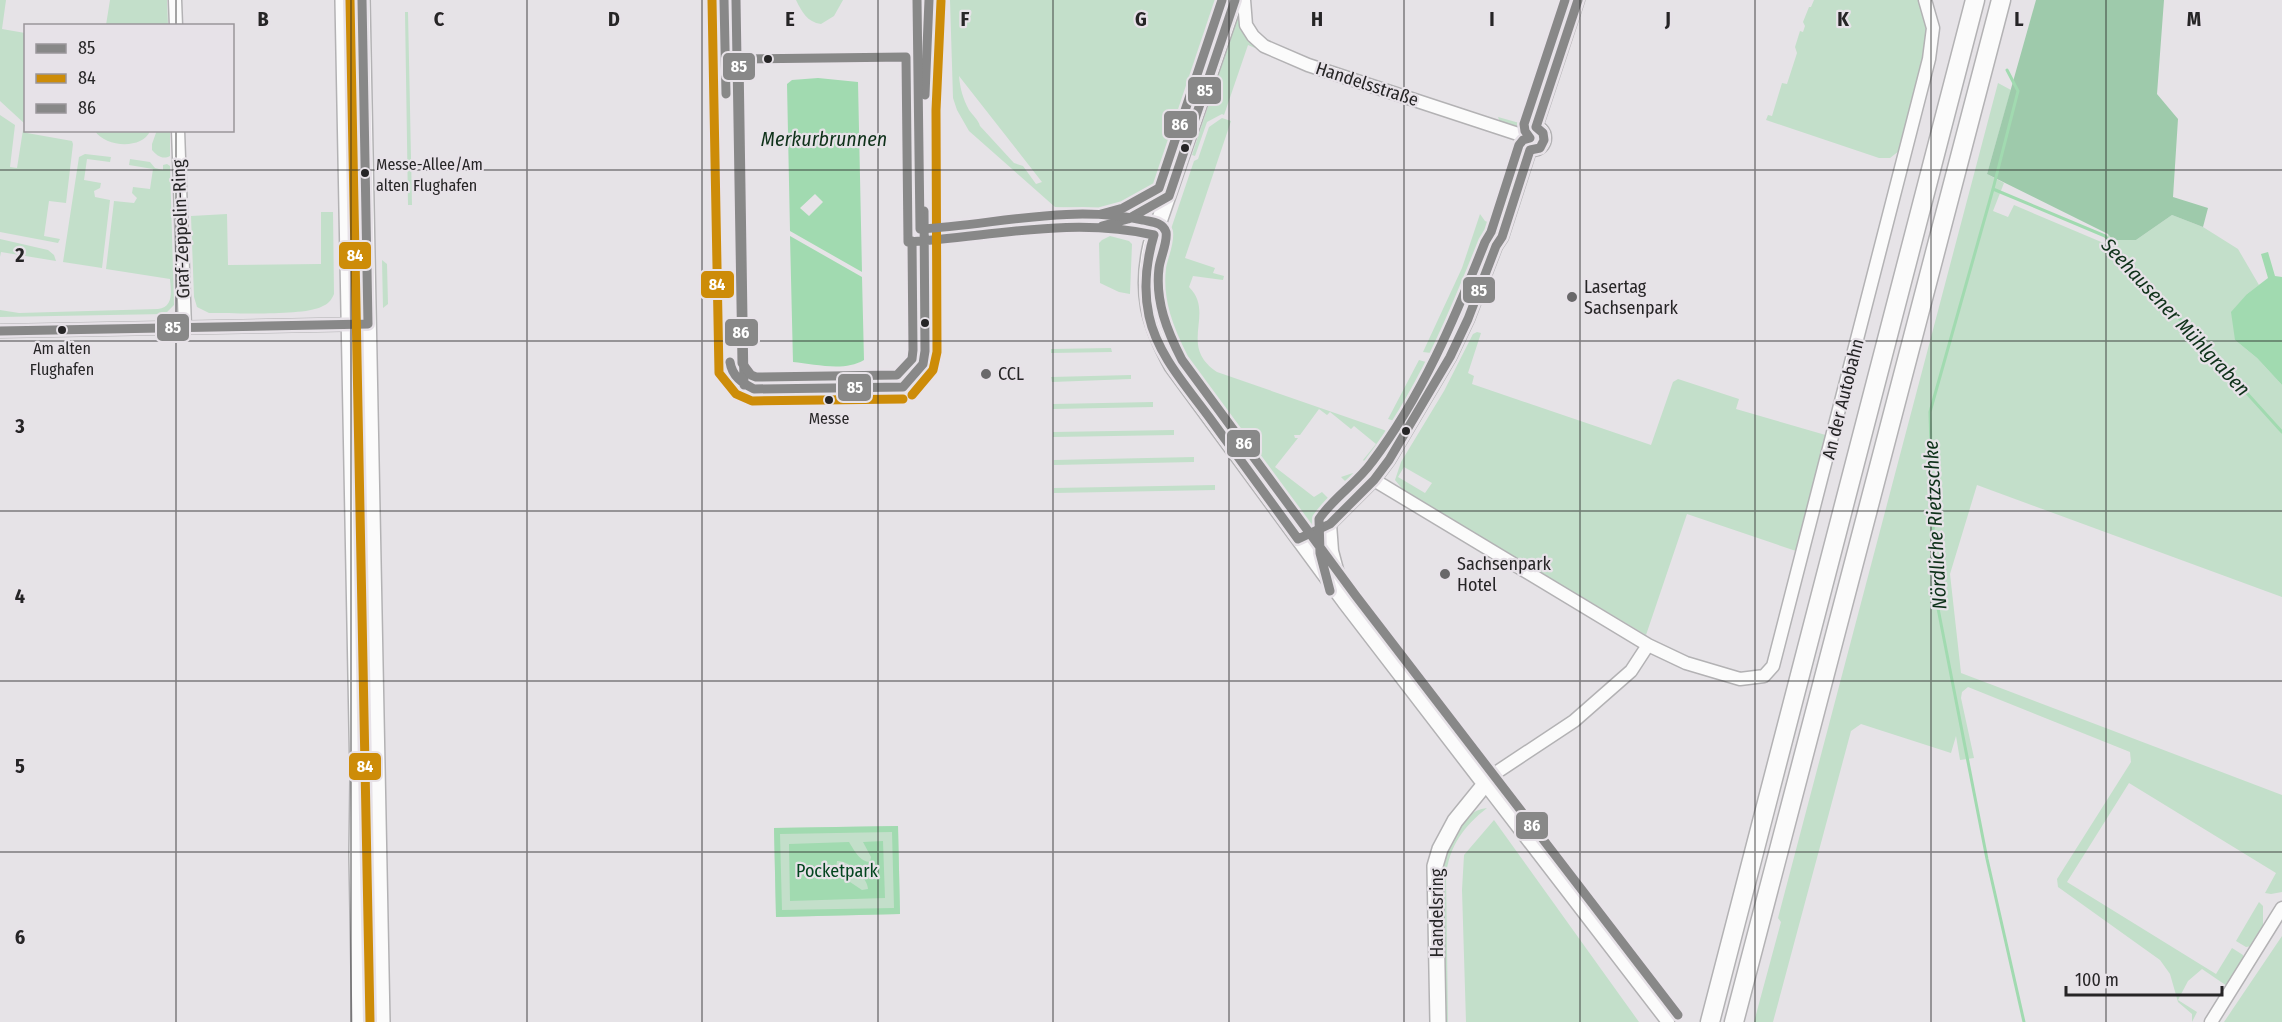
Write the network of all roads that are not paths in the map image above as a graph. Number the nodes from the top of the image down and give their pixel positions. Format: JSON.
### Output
{"nodes":[{"id":1,"x":176,"y":0,"type":"edge"},
{"id":2,"x":343,"y":0,"type":"edge"},
{"id":3,"x":362,"y":0,"type":"edge"},
{"id":4,"x":1235,"y":0,"type":"edge"},
{"id":5,"x":1244,"y":0,"type":"edge"},
{"id":6,"x":1578,"y":0,"type":"edge"},
{"id":7,"x":1925,"y":0,"type":"edge"},
{"id":8,"x":1975,"y":0,"type":"edge"},
{"id":9,"x":2001,"y":0,"type":"edge"},
{"id":10,"x":176,"y":24,"type":"edge"},
{"id":11,"x":1536,"y":127,"type":"junction"},
{"id":12,"x":178,"y":132,"type":"edge"},
{"id":13,"x":1521,"y":135,"type":"junction"},
{"id":14,"x":1530,"y":150,"type":"junction"},
{"id":15,"x":368,"y":324,"type":"junction"},
{"id":16,"x":349,"y":325,"type":"junction"},
{"id":17,"x":184,"y":328,"type":"junction"},
{"id":18,"x":0,"y":332,"type":"edge"},
{"id":19,"x":1374,"y":480,"type":"junction"},
{"id":20,"x":1330,"y":524,"type":"junction"},
{"id":21,"x":1298,"y":538,"type":"junction"},
{"id":22,"x":1346,"y":603,"type":"junction"},
{"id":23,"x":1648,"y":645,"type":"junction"},
{"id":24,"x":1485,"y":784,"type":"junction"},
{"id":25,"x":2282,"y":908,"type":"edge"},
{"id":26,"x":360,"y":1022,"type":"edge"},
{"id":27,"x":382,"y":1022,"type":"edge"},
{"id":28,"x":1438,"y":1022,"type":"edge"},
{"id":29,"x":1668,"y":1022,"type":"edge"},
{"id":30,"x":1710,"y":1022,"type":"edge"},
{"id":31,"x":1734,"y":1022,"type":"edge"},
{"id":32,"x":2211,"y":1022,"type":"edge"}],
"edges":[{"from":1,"to":10,"type":"street"},
{"from":2,"to":16,"type":"main road"},
{"from":3,"to":15,"type":"main road"},
{"from":4,"to":21,"type":"main road"},
{"from":5,"to":13,"type":"street","name":"Handelsstraße"},
{"from":6,"to":11,"type":"street"},
{"from":7,"to":23,"type":"street","name":"An der Autobahn"},
{"from":8,"to":30,"type":"highway"},
{"from":9,"to":31,"type":"highway"},
{"from":11,"to":13,"type":"street"},
{"from":11,"to":14,"type":"street"},
{"from":12,"to":17,"type":"street","name":"Graf-Zeppelin-Ring"},
{"from":13,"to":14,"type":"street"},
{"from":14,"to":19,"type":"street"},
{"from":15,"to":16,"type":"street"},
{"from":15,"to":27,"type":"main road"},
{"from":16,"to":17,"type":"street"},
{"from":16,"to":26,"type":"main road"},
{"from":17,"to":18,"type":"street"},
{"from":19,"to":20,"type":"street"},
{"from":19,"to":23,"type":"street","name":"An der Autobahn"},
{"from":20,"to":21,"type":"street"},
{"from":20,"to":22,"type":"street"},
{"from":21,"to":22,"type":"main road"},
{"from":22,"to":24,"type":"main road"},
{"from":23,"to":24,"type":"street"},
{"from":24,"to":28,"type":"main road","name":"Handelsring"},
{"from":24,"to":29,"type":"street"},
{"from":25,"to":32,"type":"street"}]}
